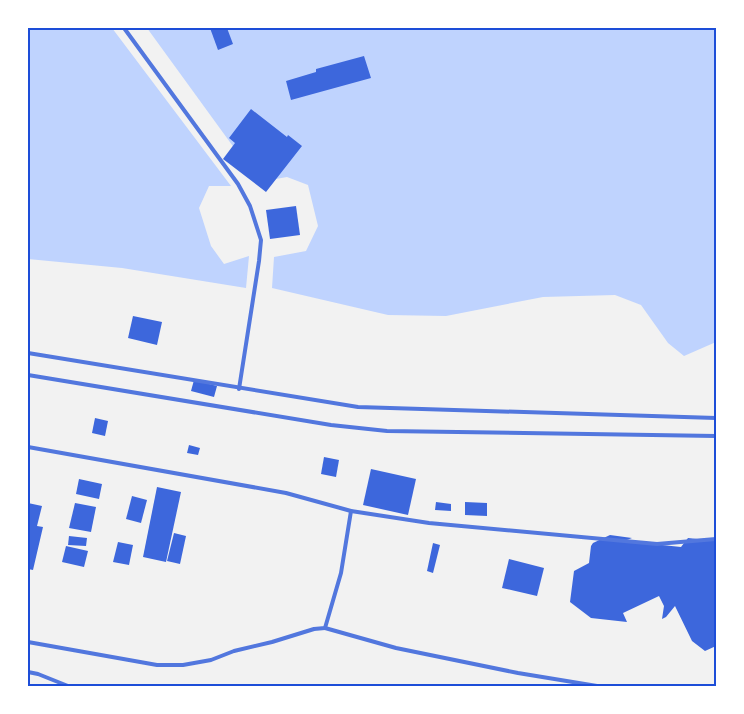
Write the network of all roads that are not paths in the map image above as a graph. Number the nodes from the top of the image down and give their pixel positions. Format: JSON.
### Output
{"nodes":[{"id":1,"x":124,"y":28,"type":"edge"},
{"id":2,"x":28,"y":353,"type":"edge"},
{"id":3,"x":28,"y":375,"type":"edge"},
{"id":4,"x":239,"y":389,"type":"junction"},
{"id":5,"x":716,"y":418,"type":"edge"},
{"id":6,"x":716,"y":436,"type":"edge"},
{"id":7,"x":28,"y":447,"type":"edge"},
{"id":8,"x":351,"y":510,"type":"junction"},
{"id":9,"x":716,"y":539,"type":"edge"},
{"id":10,"x":325,"y":628,"type":"junction"},
{"id":11,"x":28,"y":642,"type":"edge"},
{"id":12,"x":28,"y":672,"type":"edge"},
{"id":13,"x":68,"y":686,"type":"edge"},
{"id":14,"x":598,"y":686,"type":"edge"}],
"edges":[{"from":1,"to":4,"type":"lane"},
{"from":2,"to":4,"type":"lane"},
{"from":3,"to":6,"type":"lane"},
{"from":4,"to":5,"type":"lane"},
{"from":7,"to":8,"type":"lane"},
{"from":8,"to":9,"type":"lane"},
{"from":8,"to":10,"type":"lane"},
{"from":10,"to":11,"type":"lane"},
{"from":10,"to":14,"type":"lane"},
{"from":12,"to":13,"type":"lane"}]}
